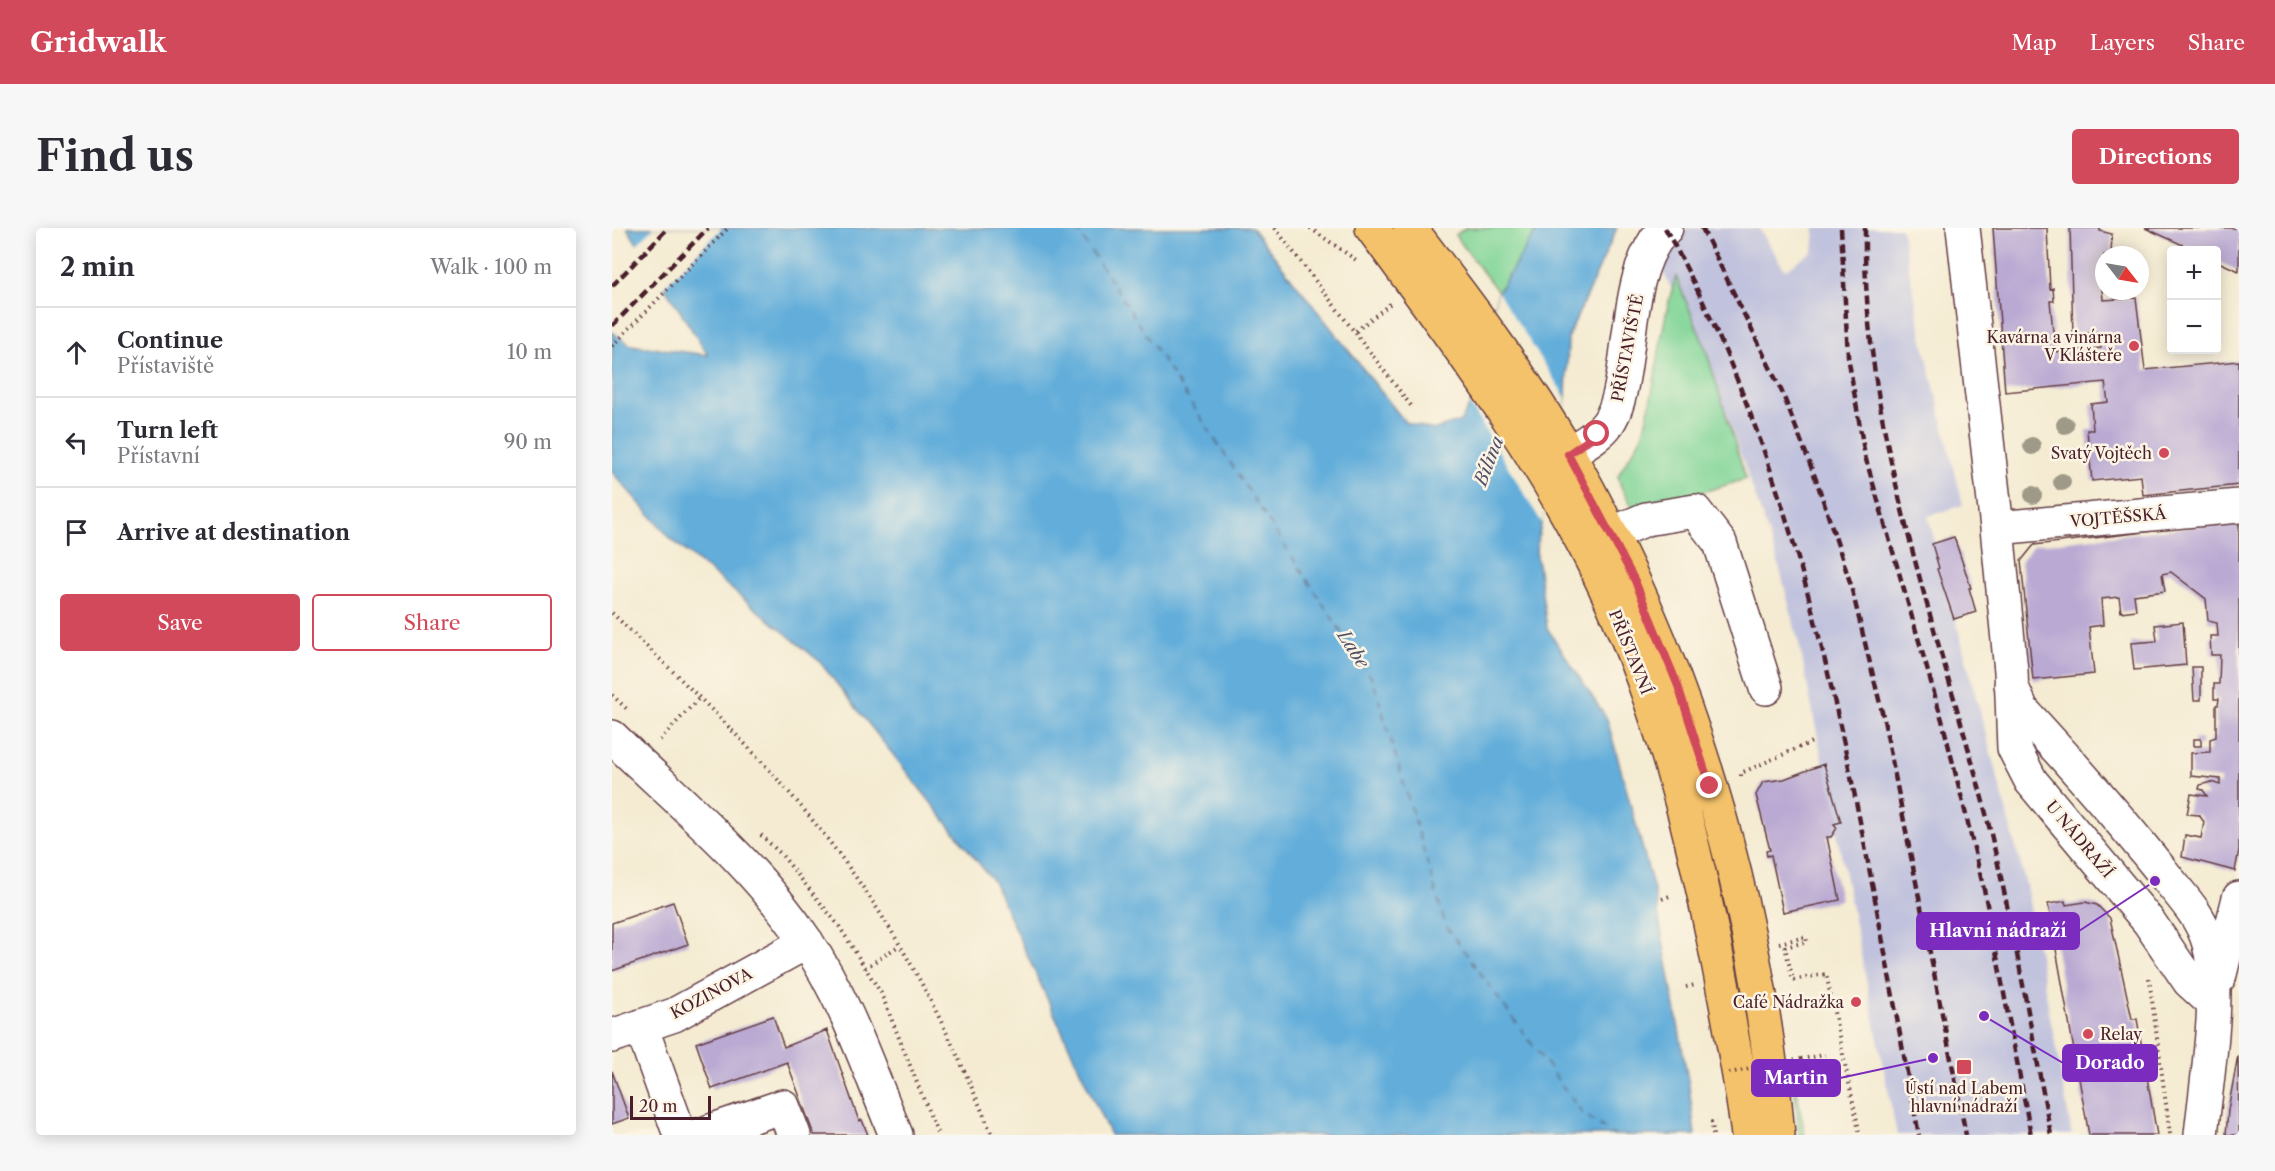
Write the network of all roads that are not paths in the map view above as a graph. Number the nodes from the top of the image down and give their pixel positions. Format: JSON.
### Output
{"nodes":[{"id":1,"x":1372,"y":228,"type":"edge"},
{"id":2,"x":1410,"y":228,"type":"edge"},
{"id":3,"x":1666,"y":228,"type":"edge"},
{"id":4,"x":1963,"y":228,"type":"edge"},
{"id":5,"x":1563,"y":446,"type":"junction"},
{"id":6,"x":2239,"y":506,"type":"edge"},
{"id":7,"x":1997,"y":528,"type":"junction"},
{"id":8,"x":1611,"y":534,"type":"junction"},
{"id":9,"x":2011,"y":685,"type":"junction"},
{"id":10,"x":1766,"y":688,"type":"dead end"},
{"id":11,"x":612,"y":737,"type":"edge"},
{"id":12,"x":2239,"y":898,"type":"edge"},
{"id":13,"x":807,"y":942,"type":"junction"},
{"id":14,"x":2226,"y":1003,"type":"edge"},
{"id":15,"x":627,"y":1031,"type":"edge"},
{"id":16,"x":680,"y":1135,"type":"edge"},
{"id":17,"x":699,"y":1135,"type":"edge"},
{"id":18,"x":794,"y":1135,"type":"edge"},
{"id":19,"x":896,"y":1135,"type":"edge"},
{"id":20,"x":1748,"y":1135,"type":"edge"},
{"id":21,"x":1778,"y":1135,"type":"edge"},
{"id":22,"x":2201,"y":1135,"type":"edge"}],
"edges":[{"from":1,"to":20,"type":"main road","name":"PŘÍSTAVNÍ"},
{"from":2,"to":5,"type":"main road","name":"PŘÍSTAVNÍ"},
{"from":3,"to":5,"type":"street","name":"PŘÍSTAVIŠTĚ"},
{"from":4,"to":7,"type":"street","name":"U NÁDRAŽÍ"},
{"from":5,"to":8,"type":"main road","name":"PŘÍSTAVNÍ"},
{"from":6,"to":7,"type":"street","name":"VOJTĚŠSKÁ"},
{"from":7,"to":9,"type":"street","name":"U NÁDRAŽÍ"},
{"from":8,"to":10,"type":"street"},
{"from":8,"to":21,"type":"main road","name":"PŘÍSTAVNÍ"},
{"from":9,"to":14,"type":"street","name":"U NÁDRAŽÍ"},
{"from":9,"to":14,"type":"street","name":"U NÁDRAŽÍ"},
{"from":11,"to":13,"type":"street"},
{"from":12,"to":14,"type":"street"},
{"from":13,"to":15,"type":"street","name":"KOZINOVA"},
{"from":13,"to":19,"type":"street"},
{"from":14,"to":22,"type":"street","name":"U NÁDRAŽÍ"},
{"from":15,"to":16,"type":"street"},
{"from":17,"to":18,"type":"street"}]}
